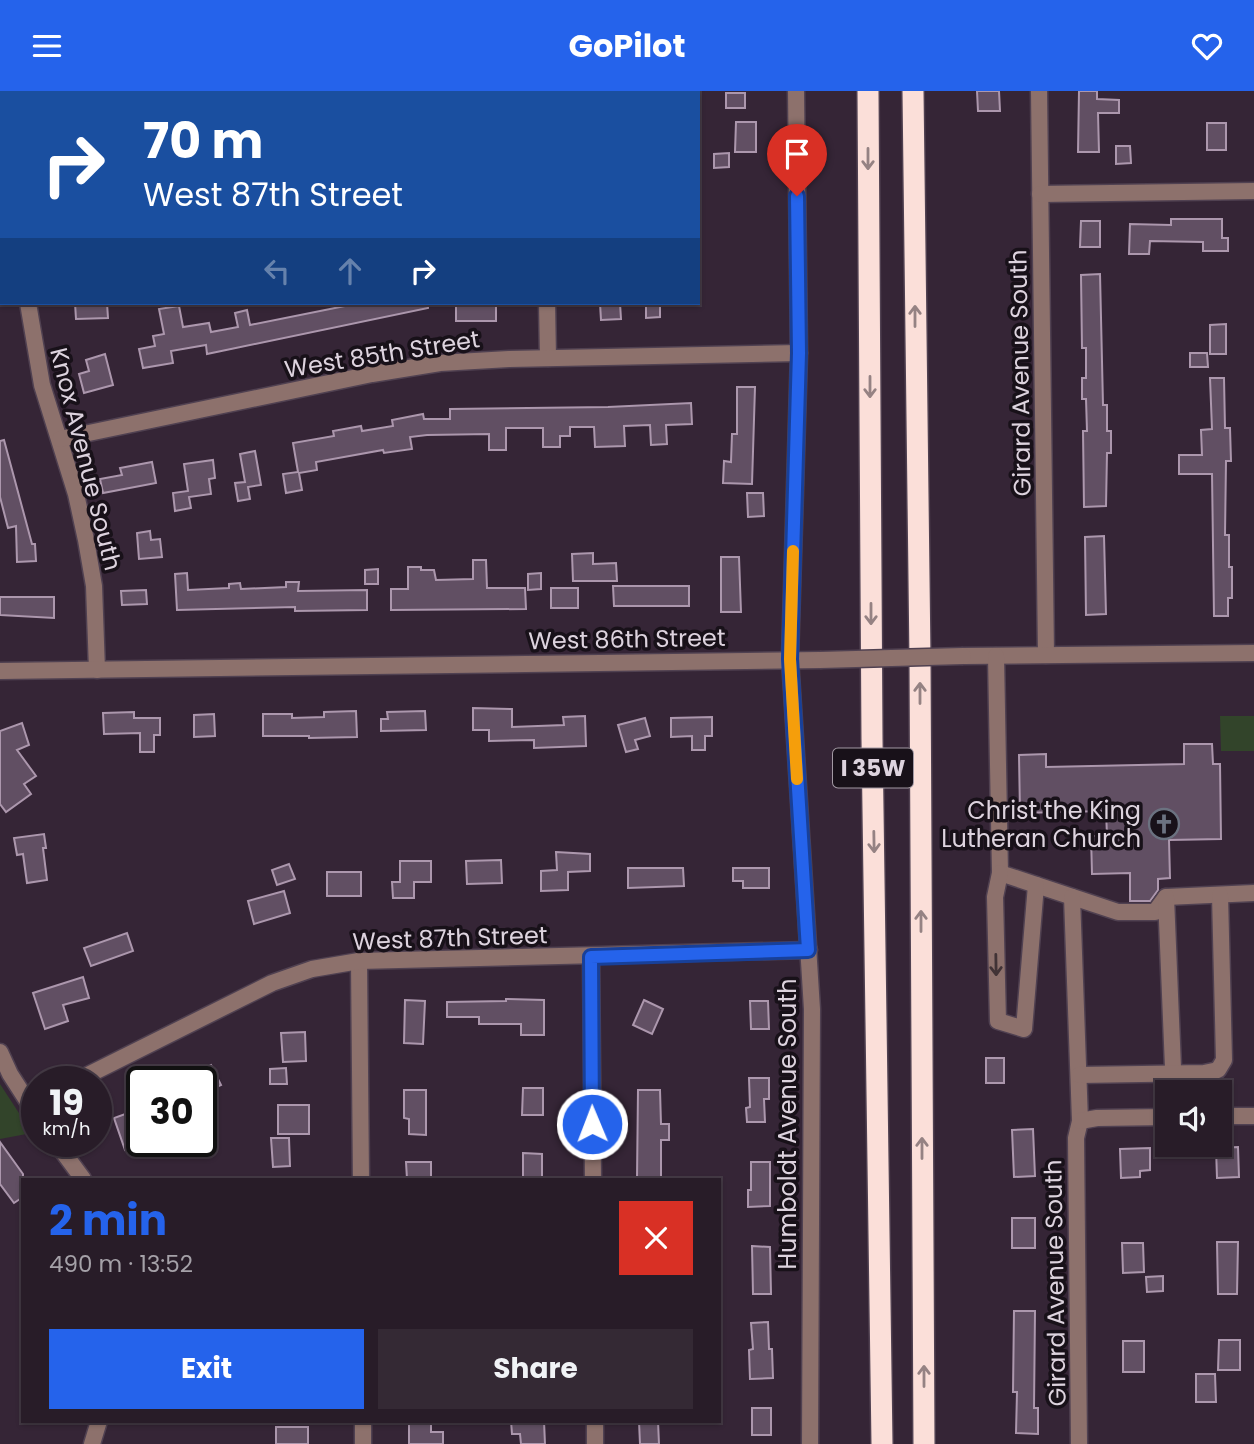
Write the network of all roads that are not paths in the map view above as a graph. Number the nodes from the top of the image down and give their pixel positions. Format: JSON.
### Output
{"nodes":[{"id":1,"x":796,"y":91,"type":"edge"},
{"id":2,"x":868,"y":91,"type":"edge"},
{"id":3,"x":913,"y":91,"type":"edge"},
{"id":4,"x":1039,"y":91,"type":"edge"},
{"id":5,"x":1254,"y":191,"type":"edge"},
{"id":6,"x":1040,"y":194,"type":"junction"},
{"id":7,"x":28,"y":305,"type":"edge"},
{"id":8,"x":547,"y":305,"type":"edge"},
{"id":9,"x":799,"y":353,"type":"junction"},
{"id":10,"x":548,"y":358,"type":"junction"},
{"id":11,"x":60,"y":439,"type":"junction"},
{"id":12,"x":1254,"y":653,"type":"edge"},
{"id":13,"x":1046,"y":655,"type":"junction"},
{"id":14,"x":996,"y":656,"type":"junction"},
{"id":15,"x":790,"y":659,"type":"junction"},
{"id":16,"x":97,"y":670,"type":"junction"},
{"id":17,"x":0,"y":671,"type":"edge"},
{"id":18,"x":1000,"y":873,"type":"junction"},
{"id":19,"x":1036,"y":885,"type":"junction"},
{"id":20,"x":1254,"y":893,"type":"edge"},
{"id":21,"x":1220,"y":895,"type":"junction"},
{"id":22,"x":1072,"y":897,"type":"junction"},
{"id":23,"x":1166,"y":897,"type":"junction"},
{"id":24,"x":808,"y":950,"type":"junction"},
{"id":25,"x":591,"y":957,"type":"junction"},
{"id":26,"x":359,"y":961,"type":"junction"},
{"id":27,"x":0,"y":1052,"type":"edge"},
{"id":28,"x":106,"y":1066,"type":"edge"},
{"id":29,"x":1174,"y":1073,"type":"junction"},
{"id":30,"x":1079,"y":1075,"type":"junction"},
{"id":31,"x":1174,"y":1080,"type":"edge"},
{"id":32,"x":21,"y":1090,"type":"edge"},
{"id":33,"x":1232,"y":1116,"type":"edge"},
{"id":34,"x":1254,"y":1116,"type":"edge"},
{"id":35,"x":1155,"y":1117,"type":"edge"},
{"id":36,"x":1080,"y":1121,"type":"junction"},
{"id":37,"x":67,"y":1157,"type":"edge"},
{"id":38,"x":82,"y":1178,"type":"edge"},
{"id":39,"x":361,"y":1178,"type":"edge"},
{"id":40,"x":593,"y":1178,"type":"edge"},
{"id":41,"x":98,"y":1423,"type":"edge"},
{"id":42,"x":363,"y":1423,"type":"edge"},
{"id":43,"x":595,"y":1423,"type":"edge"},
{"id":44,"x":92,"y":1444,"type":"edge"},
{"id":45,"x":363,"y":1444,"type":"edge"},
{"id":46,"x":595,"y":1444,"type":"edge"},
{"id":47,"x":810,"y":1444,"type":"edge"},
{"id":48,"x":882,"y":1444,"type":"edge"},
{"id":49,"x":924,"y":1444,"type":"edge"},
{"id":50,"x":1079,"y":1444,"type":"edge"}],
"edges":[{"from":1,"to":9,"type":"street","name":"Humboldt Avenue South"},
{"from":2,"to":48,"type":"highway","number":"I 35W","one_way":true},
{"from":49,"to":3,"type":"highway","number":"I 35W","one_way":true},
{"from":4,"to":6,"type":"street","name":"Girard Avenue South"},
{"from":5,"to":6,"type":"street"},
{"from":6,"to":13,"type":"street","name":"Girard Avenue South"},
{"from":7,"to":11,"type":"street","name":"Knox Avenue South"},
{"from":8,"to":10,"type":"street"},
{"from":9,"to":10,"type":"street","name":"West 85th Street"},
{"from":9,"to":15,"type":"street","name":"Humboldt Avenue South"},
{"from":10,"to":11,"type":"street","name":"West 85th Street"},
{"from":11,"to":16,"type":"street","name":"Knox Avenue South"},
{"from":12,"to":13,"type":"street","name":"West 86th Street"},
{"from":13,"to":14,"type":"street","name":"West 86th Street"},
{"from":14,"to":15,"type":"street","name":"West 86th Street","bridge":true},
{"from":14,"to":18,"type":"street"},
{"from":15,"to":16,"type":"street","name":"West 86th Street"},
{"from":15,"to":24,"type":"street","name":"Humboldt Avenue South"},
{"from":16,"to":17,"type":"street","name":"West 86th Street"},
{"from":18,"to":19,"type":"street"},
{"from":18,"to":19,"type":"street","one_way":true},
{"from":19,"to":22,"type":"street"},
{"from":20,"to":21,"type":"street"},
{"from":21,"to":23,"type":"street"},
{"from":21,"to":29,"type":"street"},
{"from":22,"to":23,"type":"street"},
{"from":22,"to":30,"type":"street","name":"Girard Avenue South"},
{"from":23,"to":29,"type":"street"},
{"from":24,"to":25,"type":"street","name":"West 87th Street"},
{"from":24,"to":47,"type":"street","name":"Humboldt Avenue South"},
{"from":25,"to":26,"type":"street","name":"West 87th Street"},
{"from":25,"to":40,"type":"street"},
{"from":26,"to":28,"type":"street","name":"West 87th Street"},
{"from":26,"to":39,"type":"street"},
{"from":27,"to":32,"type":"street"},
{"from":29,"to":30,"type":"street"},
{"from":29,"to":31,"type":"street"},
{"from":30,"to":36,"type":"street","name":"Girard Avenue South"},
{"from":33,"to":34,"type":"street"},
{"from":35,"to":36,"type":"street"},
{"from":36,"to":50,"type":"street","name":"Girard Avenue South"},
{"from":37,"to":38,"type":"street"},
{"from":41,"to":44,"type":"street"},
{"from":42,"to":45,"type":"street"},
{"from":43,"to":46,"type":"street"}]}
